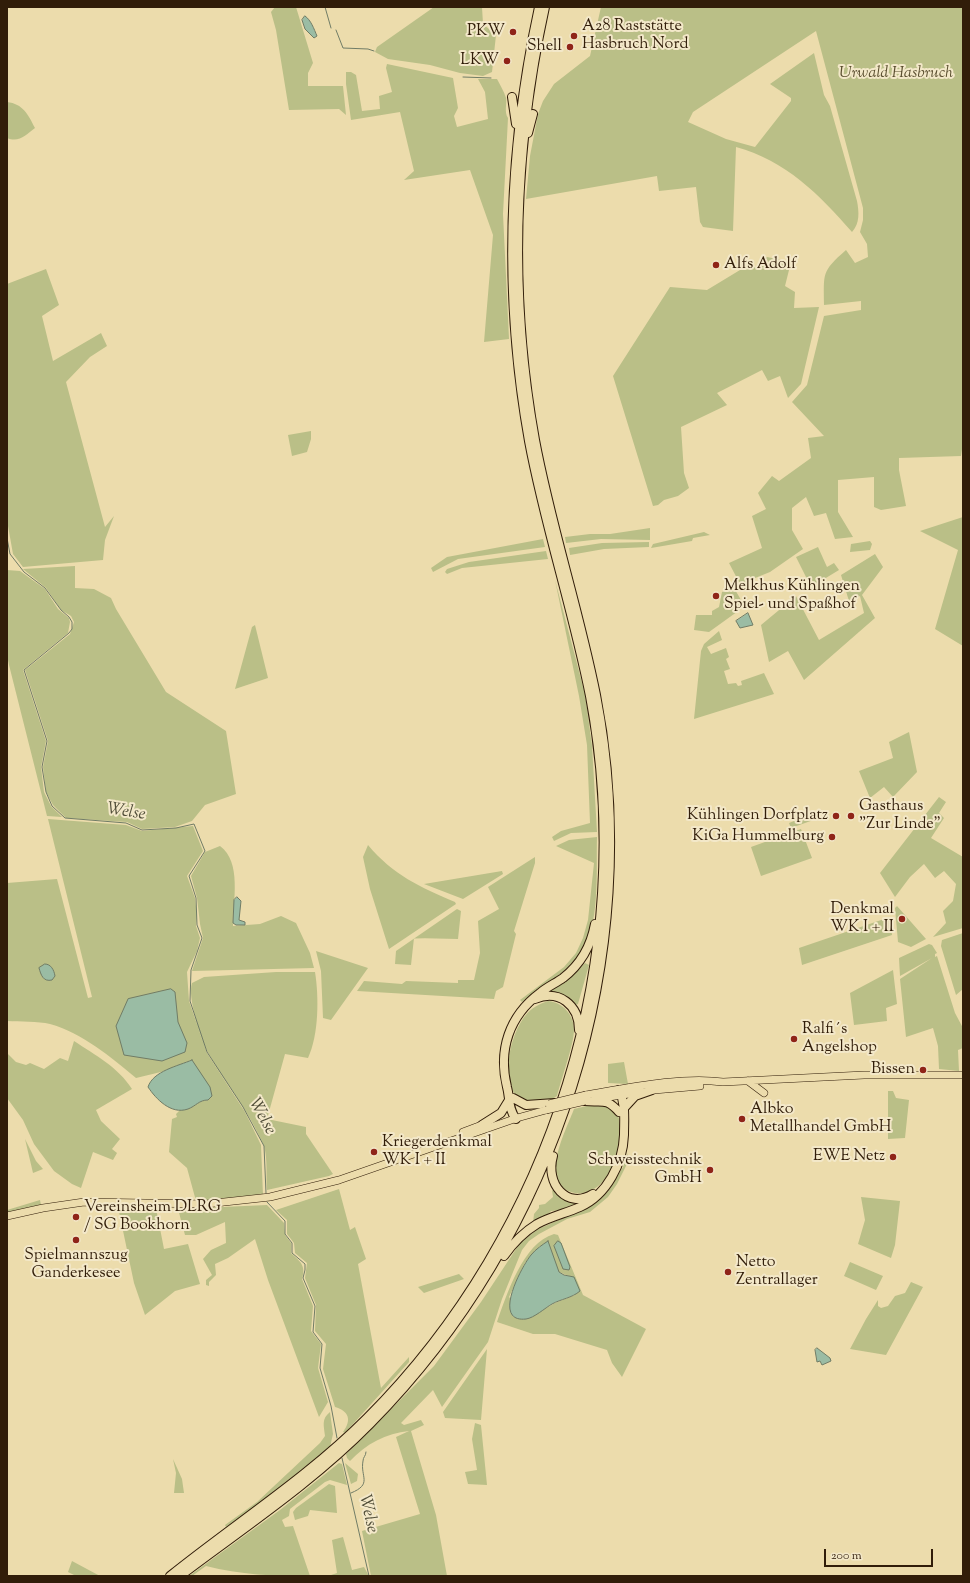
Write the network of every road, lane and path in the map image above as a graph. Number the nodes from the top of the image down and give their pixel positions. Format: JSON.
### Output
{"nodes":[{"id":1,"x":539,"y":7,"type":"edge"},
{"id":2,"x":545,"y":7,"type":"edge"},
{"id":3,"x":512,"y":97,"type":"dead end"},
{"id":4,"x":533,"y":114,"type":"dead end"},
{"id":5,"x":517,"y":139,"type":"junction"},
{"id":6,"x":522,"y":155,"type":"junction"},
{"id":7,"x":601,"y":908,"type":"junction"},
{"id":8,"x":530,"y":1001,"type":"junction"},
{"id":9,"x":574,"y":1060,"type":"junction"},
{"id":10,"x":963,"y":1075,"type":"edge"},
{"id":11,"x":748,"y":1081,"type":"junction"},
{"id":12,"x":723,"y":1082,"type":"junction"},
{"id":13,"x":652,"y":1090,"type":"junction"},
{"id":14,"x":619,"y":1092,"type":"junction"},
{"id":15,"x":764,"y":1093,"type":"dead end"},
{"id":16,"x":586,"y":1098,"type":"junction"},
{"id":17,"x":511,"y":1099,"type":"junction"},
{"id":18,"x":550,"y":1105,"type":"junction"},
{"id":19,"x":622,"y":1110,"type":"junction"},
{"id":20,"x":516,"y":1116,"type":"junction"},
{"id":21,"x":500,"y":1122,"type":"junction"},
{"id":22,"x":482,"y":1125,"type":"junction"},
{"id":23,"x":557,"y":1135,"type":"junction"},
{"id":24,"x":403,"y":1157,"type":"junction"},
{"id":25,"x":605,"y":1185,"type":"junction"},
{"id":26,"x":7,"y":1216,"type":"edge"},
{"id":27,"x":487,"y":1278,"type":"junction"},
{"id":28,"x":170,"y":1576,"type":"edge"},
{"id":29,"x":180,"y":1576,"type":"edge"}],
"edges":[{"from":1,"to":5,"type":"highway"},
{"from":2,"to":6,"type":"highway"},
{"from":3,"to":5,"type":"highway"},
{"from":4,"to":6,"type":"highway"},
{"from":5,"to":7,"type":"highway"},
{"from":6,"to":23,"type":"highway"},
{"from":7,"to":8,"type":"highway"},
{"from":7,"to":9,"type":"highway"},
{"from":8,"to":9,"type":"highway"},
{"from":8,"to":17,"type":"highway"},
{"from":9,"to":28,"type":"highway"},
{"from":10,"to":11,"type":"main road"},
{"from":11,"to":12,"type":"main road"},
{"from":11,"to":15,"type":"main road"},
{"from":12,"to":13,"type":"main road"},
{"from":12,"to":14,"type":"main road"},
{"from":13,"to":14,"type":"main road"},
{"from":13,"to":19,"type":"highway"},
{"from":14,"to":16,"type":"main road"},
{"from":14,"to":19,"type":"highway"},
{"from":16,"to":18,"type":"main road","bridge":true},
{"from":16,"to":18,"type":"main road","bridge":true},
{"from":16,"to":19,"type":"highway"},
{"from":17,"to":18,"type":"highway"},
{"from":17,"to":20,"type":"highway"},
{"from":17,"to":22,"type":"highway"},
{"from":18,"to":20,"type":"main road"},
{"from":19,"to":25,"type":"highway"},
{"from":20,"to":21,"type":"main road"},
{"from":21,"to":22,"type":"main road"},
{"from":21,"to":24,"type":"main road"},
{"from":22,"to":24,"type":"main road"},
{"from":23,"to":25,"type":"highway"},
{"from":23,"to":27,"type":"highway"},
{"from":24,"to":26,"type":"main road"},
{"from":25,"to":27,"type":"highway"},
{"from":27,"to":29,"type":"highway"}]}
